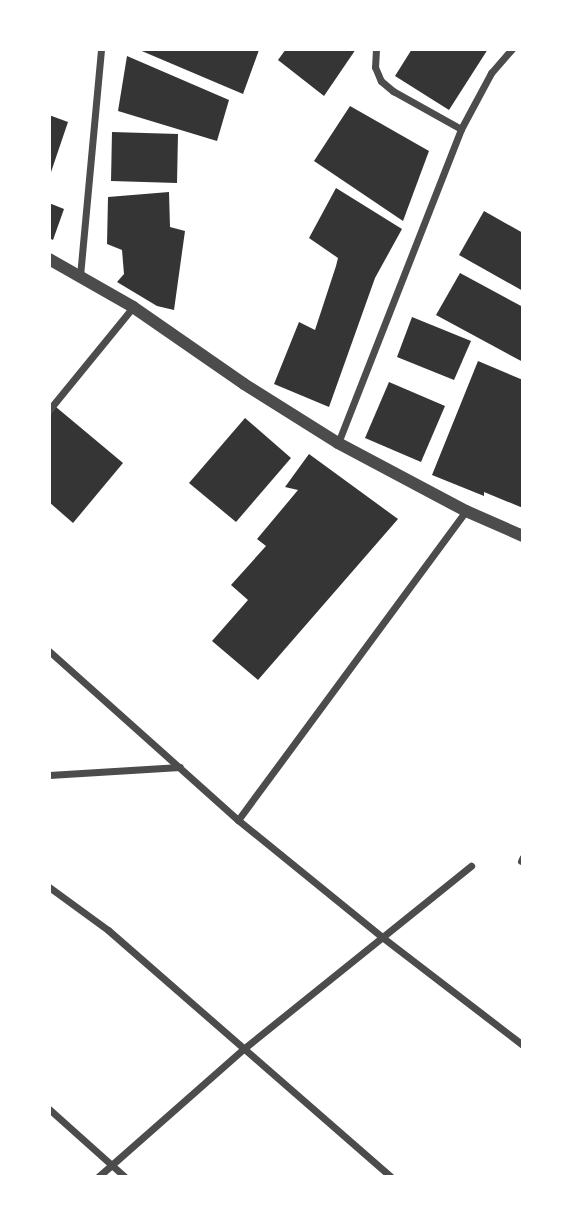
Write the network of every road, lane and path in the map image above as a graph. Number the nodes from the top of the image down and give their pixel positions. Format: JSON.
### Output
{"nodes":[{"id":1,"x":101,"y":49,"type":"edge"},
{"id":2,"x":376,"y":49,"type":"edge"},
{"id":3,"x":512,"y":49,"type":"edge"},
{"id":4,"x":461,"y":129,"type":"junction"},
{"id":5,"x":49,"y":259,"type":"edge"},
{"id":6,"x":80,"y":276,"type":"junction"},
{"id":7,"x":133,"y":307,"type":"junction"},
{"id":8,"x":49,"y":410,"type":"edge"},
{"id":9,"x":338,"y":443,"type":"junction"},
{"id":10,"x":466,"y":511,"type":"junction"},
{"id":11,"x":523,"y":536,"type":"edge"},
{"id":12,"x":49,"y":651,"type":"edge"},
{"id":13,"x":180,"y":767,"type":"junction"},
{"id":14,"x":49,"y":775,"type":"edge"},
{"id":15,"x":238,"y":820,"type":"junction"},
{"id":16,"x":471,"y":866,"type":"dead end"},
{"id":17,"x":49,"y":887,"type":"edge"},
{"id":18,"x":382,"y":937,"type":"junction"},
{"id":19,"x":523,"y":1045,"type":"edge"},
{"id":20,"x":242,"y":1050,"type":"junction"},
{"id":21,"x":49,"y":1110,"type":"edge"},
{"id":22,"x":111,"y":1164,"type":"junction"},
{"id":23,"x":98,"y":1177,"type":"edge"},
{"id":24,"x":125,"y":1177,"type":"edge"},
{"id":25,"x":391,"y":1177,"type":"edge"}],
"edges":[{"from":1,"to":6,"type":"street"},
{"from":2,"to":4,"type":"street"},
{"from":3,"to":4,"type":"street"},
{"from":4,"to":9,"type":"street"},
{"from":5,"to":6,"type":"street"},
{"from":6,"to":7,"type":"street"},
{"from":7,"to":8,"type":"street"},
{"from":7,"to":9,"type":"street"},
{"from":9,"to":10,"type":"street"},
{"from":10,"to":11,"type":"street"},
{"from":10,"to":15,"type":"street"},
{"from":12,"to":13,"type":"street"},
{"from":13,"to":14,"type":"street"},
{"from":13,"to":15,"type":"street"},
{"from":15,"to":18,"type":"street"},
{"from":16,"to":18,"type":"street"},
{"from":17,"to":20,"type":"street"},
{"from":18,"to":19,"type":"street"},
{"from":18,"to":20,"type":"street"},
{"from":20,"to":22,"type":"street"},
{"from":20,"to":25,"type":"street"},
{"from":21,"to":22,"type":"street"},
{"from":22,"to":23,"type":"street"},
{"from":22,"to":24,"type":"street"}]}
